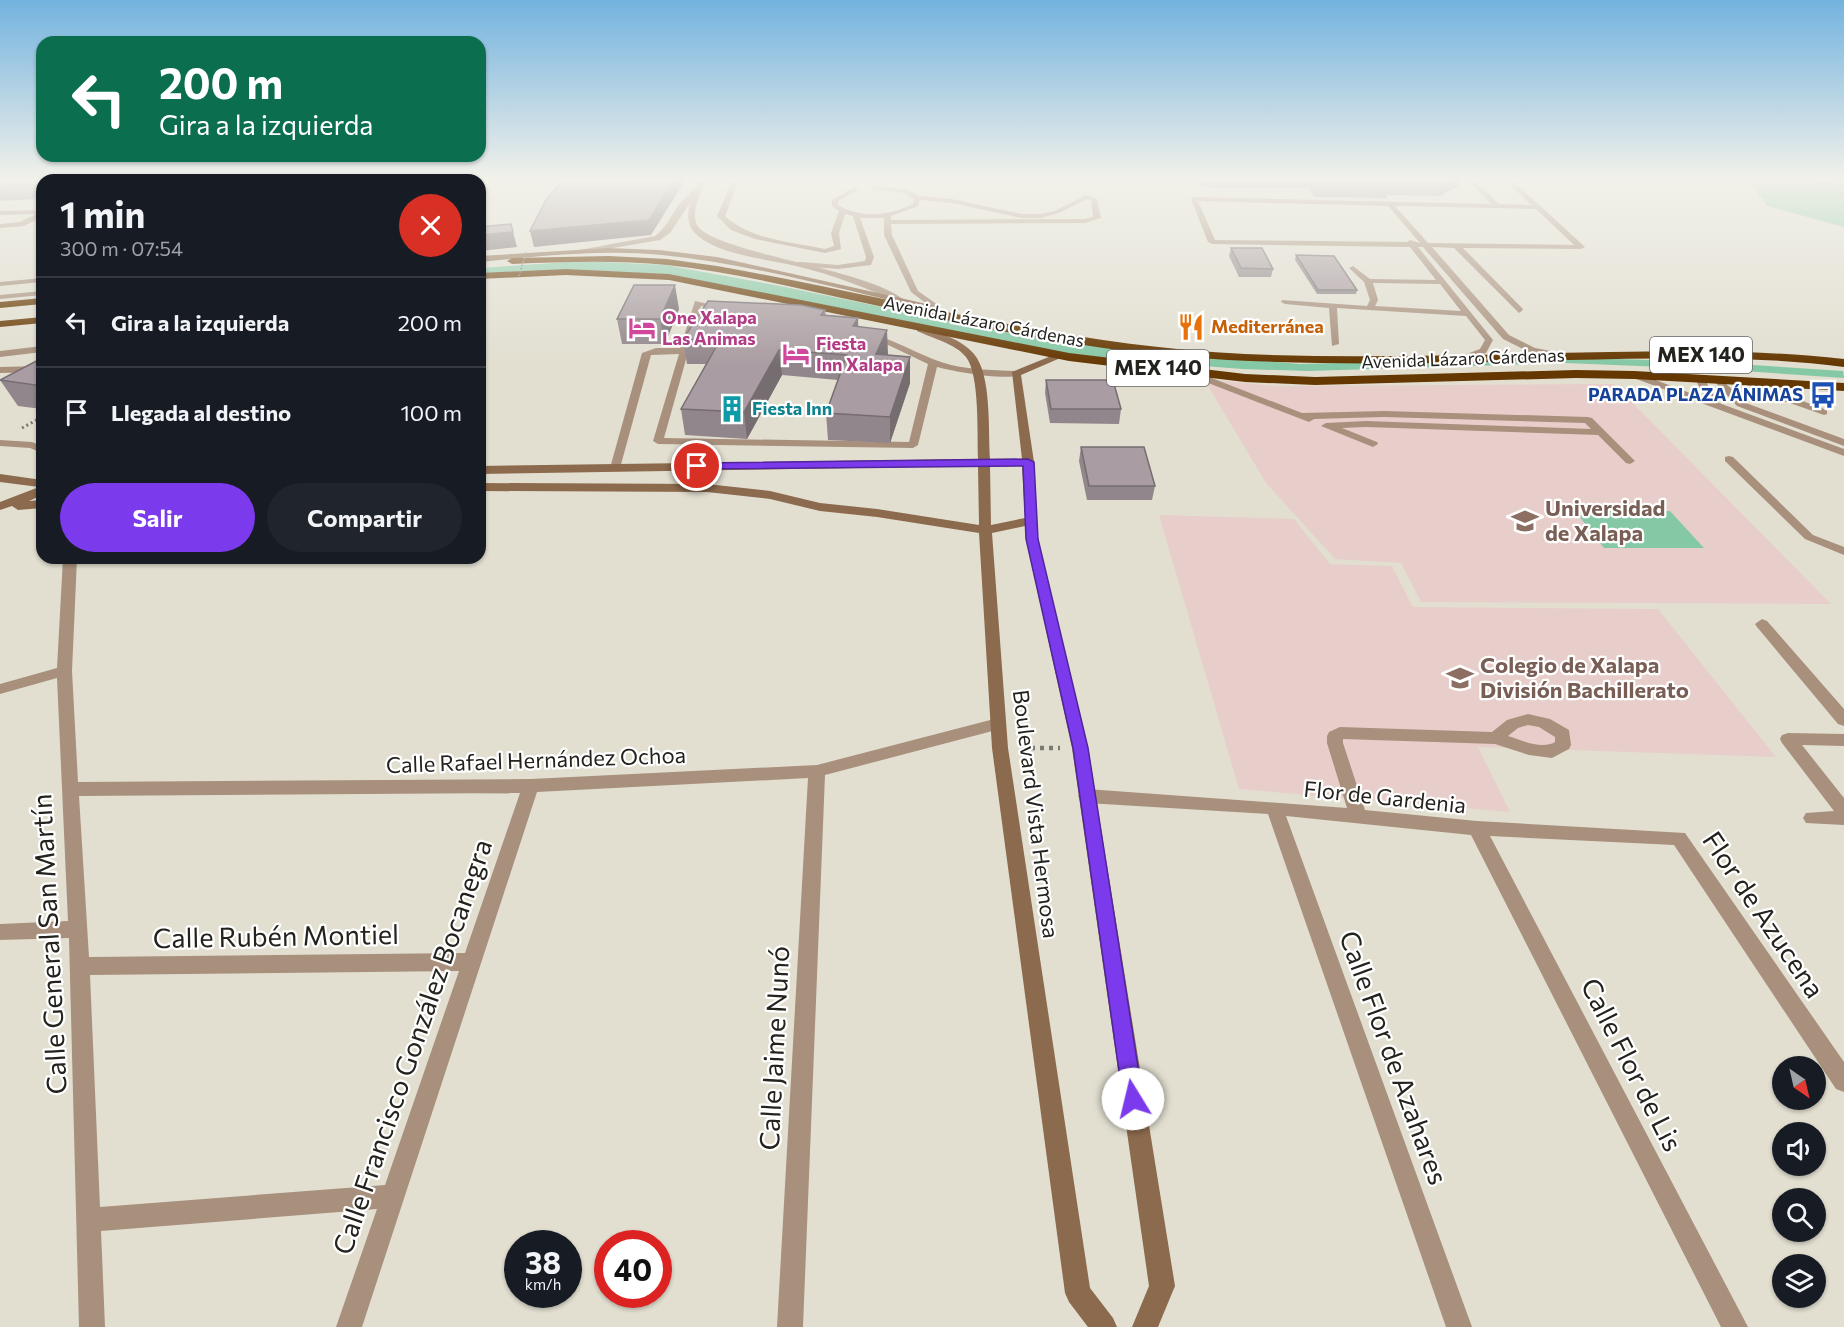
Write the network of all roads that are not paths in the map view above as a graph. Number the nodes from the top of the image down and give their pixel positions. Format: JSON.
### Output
{"nodes":[{"id":1,"x":645,"y":241,"type":"edge"},
{"id":2,"x":718,"y":241,"type":"edge"},
{"id":3,"x":777,"y":241,"type":"edge"},
{"id":4,"x":837,"y":241,"type":"edge"},
{"id":5,"x":865,"y":241,"type":"edge"},
{"id":6,"x":891,"y":241,"type":"edge"},
{"id":7,"x":1212,"y":241,"type":"edge"},
{"id":8,"x":1409,"y":241,"type":"edge"},
{"id":9,"x":1422,"y":241,"type":"edge"},
{"id":10,"x":1574,"y":241,"type":"edge"},
{"id":11,"x":1412,"y":244,"type":"junction"},
{"id":12,"x":1425,"y":245,"type":"junction"},
{"id":13,"x":1456,"y":245,"type":"junction"},
{"id":14,"x":578,"y":251,"type":"junction"},
{"id":15,"x":486,"y":259,"type":"edge"},
{"id":16,"x":486,"y":264,"type":"edge"},
{"id":17,"x":801,"y":264,"type":"junction"},
{"id":18,"x":1353,"y":268,"type":"dead end"},
{"id":19,"x":486,"y":276,"type":"edge"},
{"id":20,"x":36,"y":281,"type":"edge"},
{"id":21,"x":1368,"y":281,"type":"junction"},
{"id":22,"x":1443,"y":282,"type":"junction"},
{"id":23,"x":0,"y":284,"type":"edge"},
{"id":24,"x":36,"y":294,"type":"edge"},
{"id":25,"x":0,"y":297,"type":"edge"},
{"id":26,"x":899,"y":300,"type":"junction"},
{"id":27,"x":36,"y":302,"type":"edge"},
{"id":28,"x":1285,"y":302,"type":"dead end"},
{"id":29,"x":0,"y":305,"type":"edge"},
{"id":30,"x":1333,"y":306,"type":"junction"},
{"id":31,"x":36,"y":308,"type":"edge"},
{"id":32,"x":935,"y":308,"type":"junction"},
{"id":33,"x":1370,"y":309,"type":"junction"},
{"id":34,"x":732,"y":310,"type":"edge"},
{"id":35,"x":1519,"y":310,"type":"dead end"},
{"id":36,"x":0,"y":311,"type":"edge"},
{"id":37,"x":1469,"y":314,"type":"junction"},
{"id":38,"x":36,"y":321,"type":"edge"},
{"id":39,"x":0,"y":324,"type":"edge"},
{"id":40,"x":920,"y":328,"type":"junction"},
{"id":41,"x":999,"y":329,"type":"junction"},
{"id":42,"x":859,"y":335,"type":"edge"},
{"id":43,"x":1335,"y":344,"type":"dead end"},
{"id":44,"x":36,"y":350,"type":"edge"},
{"id":45,"x":684,"y":351,"type":"junction"},
{"id":46,"x":0,"y":354,"type":"edge"},
{"id":47,"x":1060,"y":356,"type":"junction"},
{"id":48,"x":1558,"y":356,"type":"junction"},
{"id":49,"x":1461,"y":358,"type":"junction"},
{"id":50,"x":933,"y":363,"type":"junction"},
{"id":51,"x":1844,"y":363,"type":"edge"},
{"id":52,"x":36,"y":369,"type":"edge"},
{"id":53,"x":0,"y":370,"type":"edge"},
{"id":54,"x":979,"y":372,"type":"junction"},
{"id":55,"x":1188,"y":372,"type":"junction"},
{"id":56,"x":1016,"y":374,"type":"junction"},
{"id":57,"x":1634,"y":375,"type":"junction"},
{"id":58,"x":1700,"y":379,"type":"junction"},
{"id":59,"x":1718,"y":380,"type":"junction"},
{"id":60,"x":1844,"y":387,"type":"edge"},
{"id":61,"x":1730,"y":393,"type":"junction"},
{"id":62,"x":1715,"y":405,"type":"junction"},
{"id":63,"x":1824,"y":412,"type":"dead end"},
{"id":64,"x":1301,"y":416,"type":"junction"},
{"id":65,"x":1326,"y":426,"type":"junction"},
{"id":66,"x":1600,"y":432,"type":"junction"},
{"id":67,"x":0,"y":443,"type":"edge"},
{"id":68,"x":1844,"y":443,"type":"edge"},
{"id":69,"x":1373,"y":444,"type":"dead end"},
{"id":70,"x":36,"y":446,"type":"edge"},
{"id":71,"x":1844,"y":453,"type":"edge"},
{"id":72,"x":1728,"y":459,"type":"dead end"},
{"id":73,"x":1630,"y":461,"type":"dead end"},
{"id":74,"x":984,"y":462,"type":"junction"},
{"id":75,"x":1028,"y":462,"type":"junction"},
{"id":76,"x":615,"y":468,"type":"junction"},
{"id":77,"x":486,"y":471,"type":"edge"},
{"id":78,"x":0,"y":478,"type":"edge"},
{"id":79,"x":36,"y":483,"type":"edge"},
{"id":80,"x":486,"y":488,"type":"edge"},
{"id":81,"x":36,"y":493,"type":"edge"},
{"id":82,"x":36,"y":504,"type":"edge"},
{"id":83,"x":0,"y":506,"type":"edge"},
{"id":84,"x":1030,"y":521,"type":"junction"},
{"id":85,"x":985,"y":530,"type":"junction"},
{"id":86,"x":1844,"y":551,"type":"edge"},
{"id":87,"x":70,"y":564,"type":"edge"},
{"id":88,"x":1762,"y":624,"type":"dead end"},
{"id":89,"x":64,"y":671,"type":"junction"},
{"id":90,"x":0,"y":689,"type":"edge"},
{"id":91,"x":1844,"y":720,"type":"edge"},
{"id":92,"x":998,"y":724,"type":"junction"},
{"id":93,"x":1496,"y":738,"type":"dead end"},
{"id":94,"x":1844,"y":740,"type":"edge"},
{"id":95,"x":817,"y":771,"type":"junction"},
{"id":96,"x":531,"y":786,"type":"junction"},
{"id":97,"x":69,"y":789,"type":"junction"},
{"id":98,"x":1087,"y":796,"type":"junction"},
{"id":99,"x":1274,"y":808,"type":"junction"},
{"id":100,"x":1844,"y":811,"type":"edge"},
{"id":101,"x":1358,"y":816,"type":"junction"},
{"id":102,"x":1812,"y":818,"type":"dead end"},
{"id":103,"x":1844,"y":819,"type":"edge"},
{"id":104,"x":1477,"y":828,"type":"junction"},
{"id":105,"x":1679,"y":838,"type":"joint"},
{"id":106,"x":77,"y":929,"type":"junction"},
{"id":107,"x":0,"y":932,"type":"edge"},
{"id":108,"x":472,"y":962,"type":"junction"},
{"id":109,"x":80,"y":966,"type":"junction"},
{"id":110,"x":1844,"y":1081,"type":"edge"},
{"id":111,"x":393,"y":1197,"type":"junction"},
{"id":112,"x":89,"y":1220,"type":"junction"},
{"id":113,"x":92,"y":1327,"type":"edge"},
{"id":114,"x":349,"y":1327,"type":"edge"},
{"id":115,"x":790,"y":1327,"type":"edge"},
{"id":116,"x":1104,"y":1327,"type":"edge"},
{"id":117,"x":1145,"y":1327,"type":"edge"},
{"id":118,"x":1459,"y":1327,"type":"edge"},
{"id":119,"x":1735,"y":1327,"type":"edge"}],
"edges":[{"from":1,"to":14,"type":"street"},
{"from":2,"to":17,"type":"street"},
{"from":3,"to":4,"type":"lane"},
{"from":5,"to":17,"type":"lane"},
{"from":6,"to":32,"type":"lane"},
{"from":7,"to":11,"type":"lane"},
{"from":8,"to":11,"type":"lane"},
{"from":9,"to":12,"type":"lane"},
{"from":10,"to":13,"type":"lane"},
{"from":11,"to":12,"type":"lane"},
{"from":11,"to":22,"type":"lane"},
{"from":12,"to":13,"type":"lane"},
{"from":12,"to":48,"type":"lane"},
{"from":13,"to":35,"type":"lane"},
{"from":14,"to":15,"type":"street","name":"Avenida Lázaro Cárdenas"},
{"from":14,"to":26,"type":"street","name":"Avenida Lázaro Cárdenas"},
{"from":16,"to":41,"type":"highway","name":"Avenida Lázaro Cárdenas","number":"MEX 140"},
{"from":17,"to":26,"type":"street"},
{"from":18,"to":21,"type":"lane"},
{"from":19,"to":40,"type":"highway","name":"Avenida Lázaro Cárdenas","number":"MEX 140"},
{"from":20,"to":23,"type":"lane"},
{"from":21,"to":22,"type":"lane"},
{"from":21,"to":33,"type":"lane"},
{"from":22,"to":37,"type":"lane"},
{"from":24,"to":25,"type":"lane"},
{"from":26,"to":32,"type":"street","name":"Avenida Lázaro Cárdenas"},
{"from":27,"to":29,"type":"highway"},
{"from":28,"to":30,"type":"lane"},
{"from":30,"to":33,"type":"lane"},
{"from":30,"to":43,"type":"lane"},
{"from":31,"to":36,"type":"highway"},
{"from":32,"to":41,"type":"highway"},
{"from":33,"to":37,"type":"lane"},
{"from":34,"to":45,"type":"lane"},
{"from":37,"to":49,"type":"lane"},
{"from":38,"to":39,"type":"highway"},
{"from":40,"to":47,"type":"highway","name":"Avenida Lázaro Cárdenas","number":"MEX 140"},
{"from":40,"to":54,"type":"street"},
{"from":41,"to":49,"type":"highway","name":"Avenida Lázaro Cárdenas","number":"MEX 140"},
{"from":42,"to":50,"type":"lane"},
{"from":44,"to":46,"type":"lane"},
{"from":45,"to":50,"type":"lane"},
{"from":45,"to":76,"type":"lane"},
{"from":47,"to":55,"type":"highway","name":"Avenida Lázaro Cárdenas","number":"MEX 140"},
{"from":47,"to":56,"type":"street"},
{"from":48,"to":49,"type":"highway","name":"Avenida Lázaro Cárdenas","number":"MEX 140"},
{"from":48,"to":51,"type":"highway","name":"Avenida Lázaro Cárdenas","number":"MEX 140"},
{"from":50,"to":54,"type":"lane"},
{"from":52,"to":53,"type":"lane"},
{"from":54,"to":56,"type":"lane"},
{"from":54,"to":74,"type":"street","name":"Boulevard Vista Hermosa"},
{"from":55,"to":57,"type":"highway","name":"Avenida Lázaro Cárdenas","number":"MEX 140"},
{"from":55,"to":64,"type":"lane"},
{"from":56,"to":75,"type":"street","name":"Boulevard Vista Hermosa"},
{"from":57,"to":58,"type":"highway","name":"Avenida Lázaro Cárdenas","number":"MEX 140"},
{"from":57,"to":62,"type":"lane"},
{"from":58,"to":59,"type":"highway","name":"Avenida Lázaro Cárdenas","number":"MEX 140"},
{"from":58,"to":62,"type":"lane"},
{"from":59,"to":60,"type":"highway","name":"Avenida Lázaro Cárdenas","number":"MEX 140"},
{"from":59,"to":61,"type":"lane"},
{"from":61,"to":63,"type":"lane"},
{"from":61,"to":68,"type":"lane"},
{"from":62,"to":71,"type":"lane"},
{"from":64,"to":65,"type":"lane"},
{"from":64,"to":66,"type":"lane"},
{"from":65,"to":66,"type":"lane"},
{"from":65,"to":69,"type":"lane"},
{"from":66,"to":73,"type":"lane"},
{"from":67,"to":70,"type":"lane"},
{"from":72,"to":86,"type":"lane"},
{"from":74,"to":75,"type":"street"},
{"from":74,"to":76,"type":"street"},
{"from":74,"to":85,"type":"street","name":"Boulevard Vista Hermosa"},
{"from":75,"to":84,"type":"street","name":"Boulevard Vista Hermosa"},
{"from":76,"to":77,"type":"street"},
{"from":78,"to":79,"type":"street"},
{"from":80,"to":85,"type":"street"},
{"from":81,"to":83,"type":"street"},
{"from":82,"to":83,"type":"street"},
{"from":84,"to":85,"type":"street"},
{"from":84,"to":98,"type":"street","name":"Boulevard Vista Hermosa"},
{"from":85,"to":92,"type":"street","name":"Boulevard Vista Hermosa"},
{"from":87,"to":89,"type":"street","name":"Calle General San Martín"},
{"from":88,"to":91,"type":"street"},
{"from":89,"to":90,"type":"street"},
{"from":89,"to":97,"type":"street","name":"Calle General San Martín"},
{"from":92,"to":95,"type":"street","name":"Calle Rafael Hernández Ochoa"},
{"from":92,"to":116,"type":"street","name":"Boulevard Vista Hermosa"},
{"from":93,"to":101,"type":"street"},
{"from":94,"to":100,"type":"street"},
{"from":95,"to":96,"type":"street","name":"Calle Rafael Hernández Ochoa"},
{"from":95,"to":115,"type":"street","name":"Calle Jaime Nunó"},
{"from":96,"to":97,"type":"street","name":"Calle Rafael Hernández Ochoa"},
{"from":96,"to":108,"type":"street","name":"Calle Francisco González Bocanegra"},
{"from":97,"to":106,"type":"street","name":"Calle General San Martín"},
{"from":98,"to":99,"type":"street","name":"Flor de Gardenia"},
{"from":98,"to":117,"type":"street","name":"Boulevard Vista Hermosa"},
{"from":99,"to":101,"type":"street","name":"Flor de Gardenia"},
{"from":99,"to":118,"type":"street","name":"Calle Flor de Azahares"},
{"from":101,"to":104,"type":"street","name":"Flor de Gardenia"},
{"from":102,"to":103,"type":"street"},
{"from":104,"to":105,"type":"street","name":"Flor de Gardenia"},
{"from":104,"to":119,"type":"street","name":"Calle Flor de Lis"},
{"from":105,"to":110,"type":"street","name":"Flor de Azucena"},
{"from":106,"to":107,"type":"street"},
{"from":106,"to":109,"type":"street","name":"Calle General San Martín"},
{"from":108,"to":109,"type":"street","name":"Calle Rubén Montiel"},
{"from":108,"to":111,"type":"street","name":"Calle Francisco González Bocanegra"},
{"from":109,"to":112,"type":"street","name":"Calle General San Martín"},
{"from":111,"to":112,"type":"street"},
{"from":111,"to":114,"type":"street","name":"Calle Francisco González Bocanegra"},
{"from":112,"to":113,"type":"street","name":"Calle General San Martín"}]}
